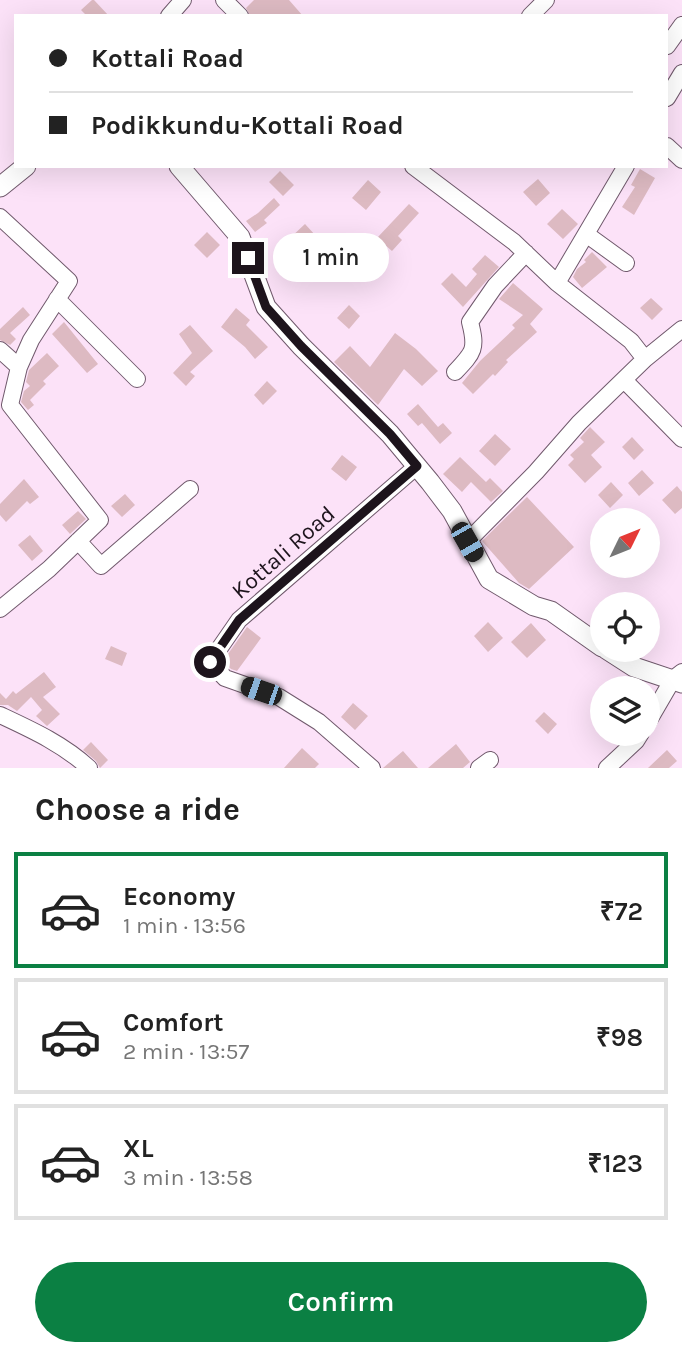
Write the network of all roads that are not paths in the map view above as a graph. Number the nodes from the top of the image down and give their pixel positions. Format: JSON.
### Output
{"nodes":[{"id":1,"x":183,"y":0,"type":"edge"},
{"id":2,"x":546,"y":0,"type":"edge"},
{"id":3,"x":171,"y":14,"type":"edge"},
{"id":4,"x":532,"y":14,"type":"edge"},
{"id":5,"x":682,"y":25,"type":"edge"},
{"id":6,"x":668,"y":46,"type":"edge"},
{"id":7,"x":668,"y":50,"type":"edge"},
{"id":8,"x":681,"y":78,"type":"edge"},
{"id":9,"x":668,"y":97,"type":"edge"},
{"id":10,"x":668,"y":147,"type":"edge"},
{"id":11,"x":682,"y":160,"type":"edge"},
{"id":12,"x":24,"y":168,"type":"edge"},
{"id":13,"x":181,"y":168,"type":"edge"},
{"id":14,"x":417,"y":168,"type":"edge"},
{"id":15,"x":625,"y":168,"type":"edge"},
{"id":16,"x":0,"y":187,"type":"edge"},
{"id":17,"x":0,"y":217,"type":"edge"},
{"id":18,"x":586,"y":234,"type":"junction"},
{"id":19,"x":526,"y":253,"type":"junction"},
{"id":20,"x":626,"y":262,"type":"dead end"},
{"id":21,"x":557,"y":283,"type":"junction"},
{"id":22,"x":57,"y":299,"type":"junction"},
{"id":23,"x":682,"y":329,"type":"edge"},
{"id":24,"x":0,"y":350,"type":"edge"},
{"id":25,"x":645,"y":359,"type":"junction"},
{"id":26,"x":19,"y":368,"type":"junction"},
{"id":27,"x":455,"y":372,"type":"dead end"},
{"id":28,"x":137,"y":379,"type":"dead end"},
{"id":29,"x":624,"y":380,"type":"junction"},
{"id":30,"x":13,"y":409,"type":"junction"},
{"id":31,"x":0,"y":419,"type":"edge"},
{"id":32,"x":682,"y":439,"type":"edge"},
{"id":33,"x":417,"y":466,"type":"junction"},
{"id":34,"x":190,"y":489,"type":"dead end"},
{"id":35,"x":78,"y":541,"type":"junction"},
{"id":36,"x":467,"y":542,"type":"junction"},
{"id":37,"x":0,"y":609,"type":"edge"},
{"id":38,"x":590,"y":638,"type":"edge"},
{"id":39,"x":627,"y":662,"type":"edge"},
{"id":40,"x":679,"y":678,"type":"edge"},
{"id":41,"x":660,"y":705,"type":"edge"},
{"id":42,"x":0,"y":715,"type":"edge"},
{"id":43,"x":631,"y":746,"type":"edge"},
{"id":44,"x":89,"y":768,"type":"edge"},
{"id":45,"x":373,"y":768,"type":"edge"},
{"id":46,"x":607,"y":768,"type":"edge"}],
"edges":[{"from":1,"to":3,"type":"street"},
{"from":2,"to":4,"type":"street"},
{"from":5,"to":6,"type":"street"},
{"from":7,"to":8,"type":"street"},
{"from":8,"to":9,"type":"street"},
{"from":10,"to":11,"type":"street"},
{"from":12,"to":16,"type":"main road"},
{"from":13,"to":33,"type":"main road"},
{"from":14,"to":19,"type":"street"},
{"from":15,"to":18,"type":"street"},
{"from":17,"to":22,"type":"street"},
{"from":18,"to":20,"type":"street"},
{"from":18,"to":21,"type":"street"},
{"from":19,"to":21,"type":"street"},
{"from":19,"to":27,"type":"street"},
{"from":21,"to":25,"type":"street"},
{"from":22,"to":26,"type":"street"},
{"from":22,"to":28,"type":"street"},
{"from":23,"to":25,"type":"street"},
{"from":24,"to":26,"type":"street"},
{"from":25,"to":29,"type":"street"},
{"from":26,"to":30,"type":"street"},
{"from":29,"to":32,"type":"street"},
{"from":29,"to":36,"type":"street"},
{"from":30,"to":31,"type":"street"},
{"from":30,"to":35,"type":"street"},
{"from":33,"to":36,"type":"main road"},
{"from":33,"to":45,"type":"street","name":"Kottali Road"},
{"from":34,"to":35,"type":"street"},
{"from":35,"to":37,"type":"street"},
{"from":36,"to":38,"type":"main road"},
{"from":39,"to":40,"type":"main road"},
{"from":40,"to":41,"type":"street"},
{"from":42,"to":44,"type":"street"},
{"from":43,"to":46,"type":"street"}]}
